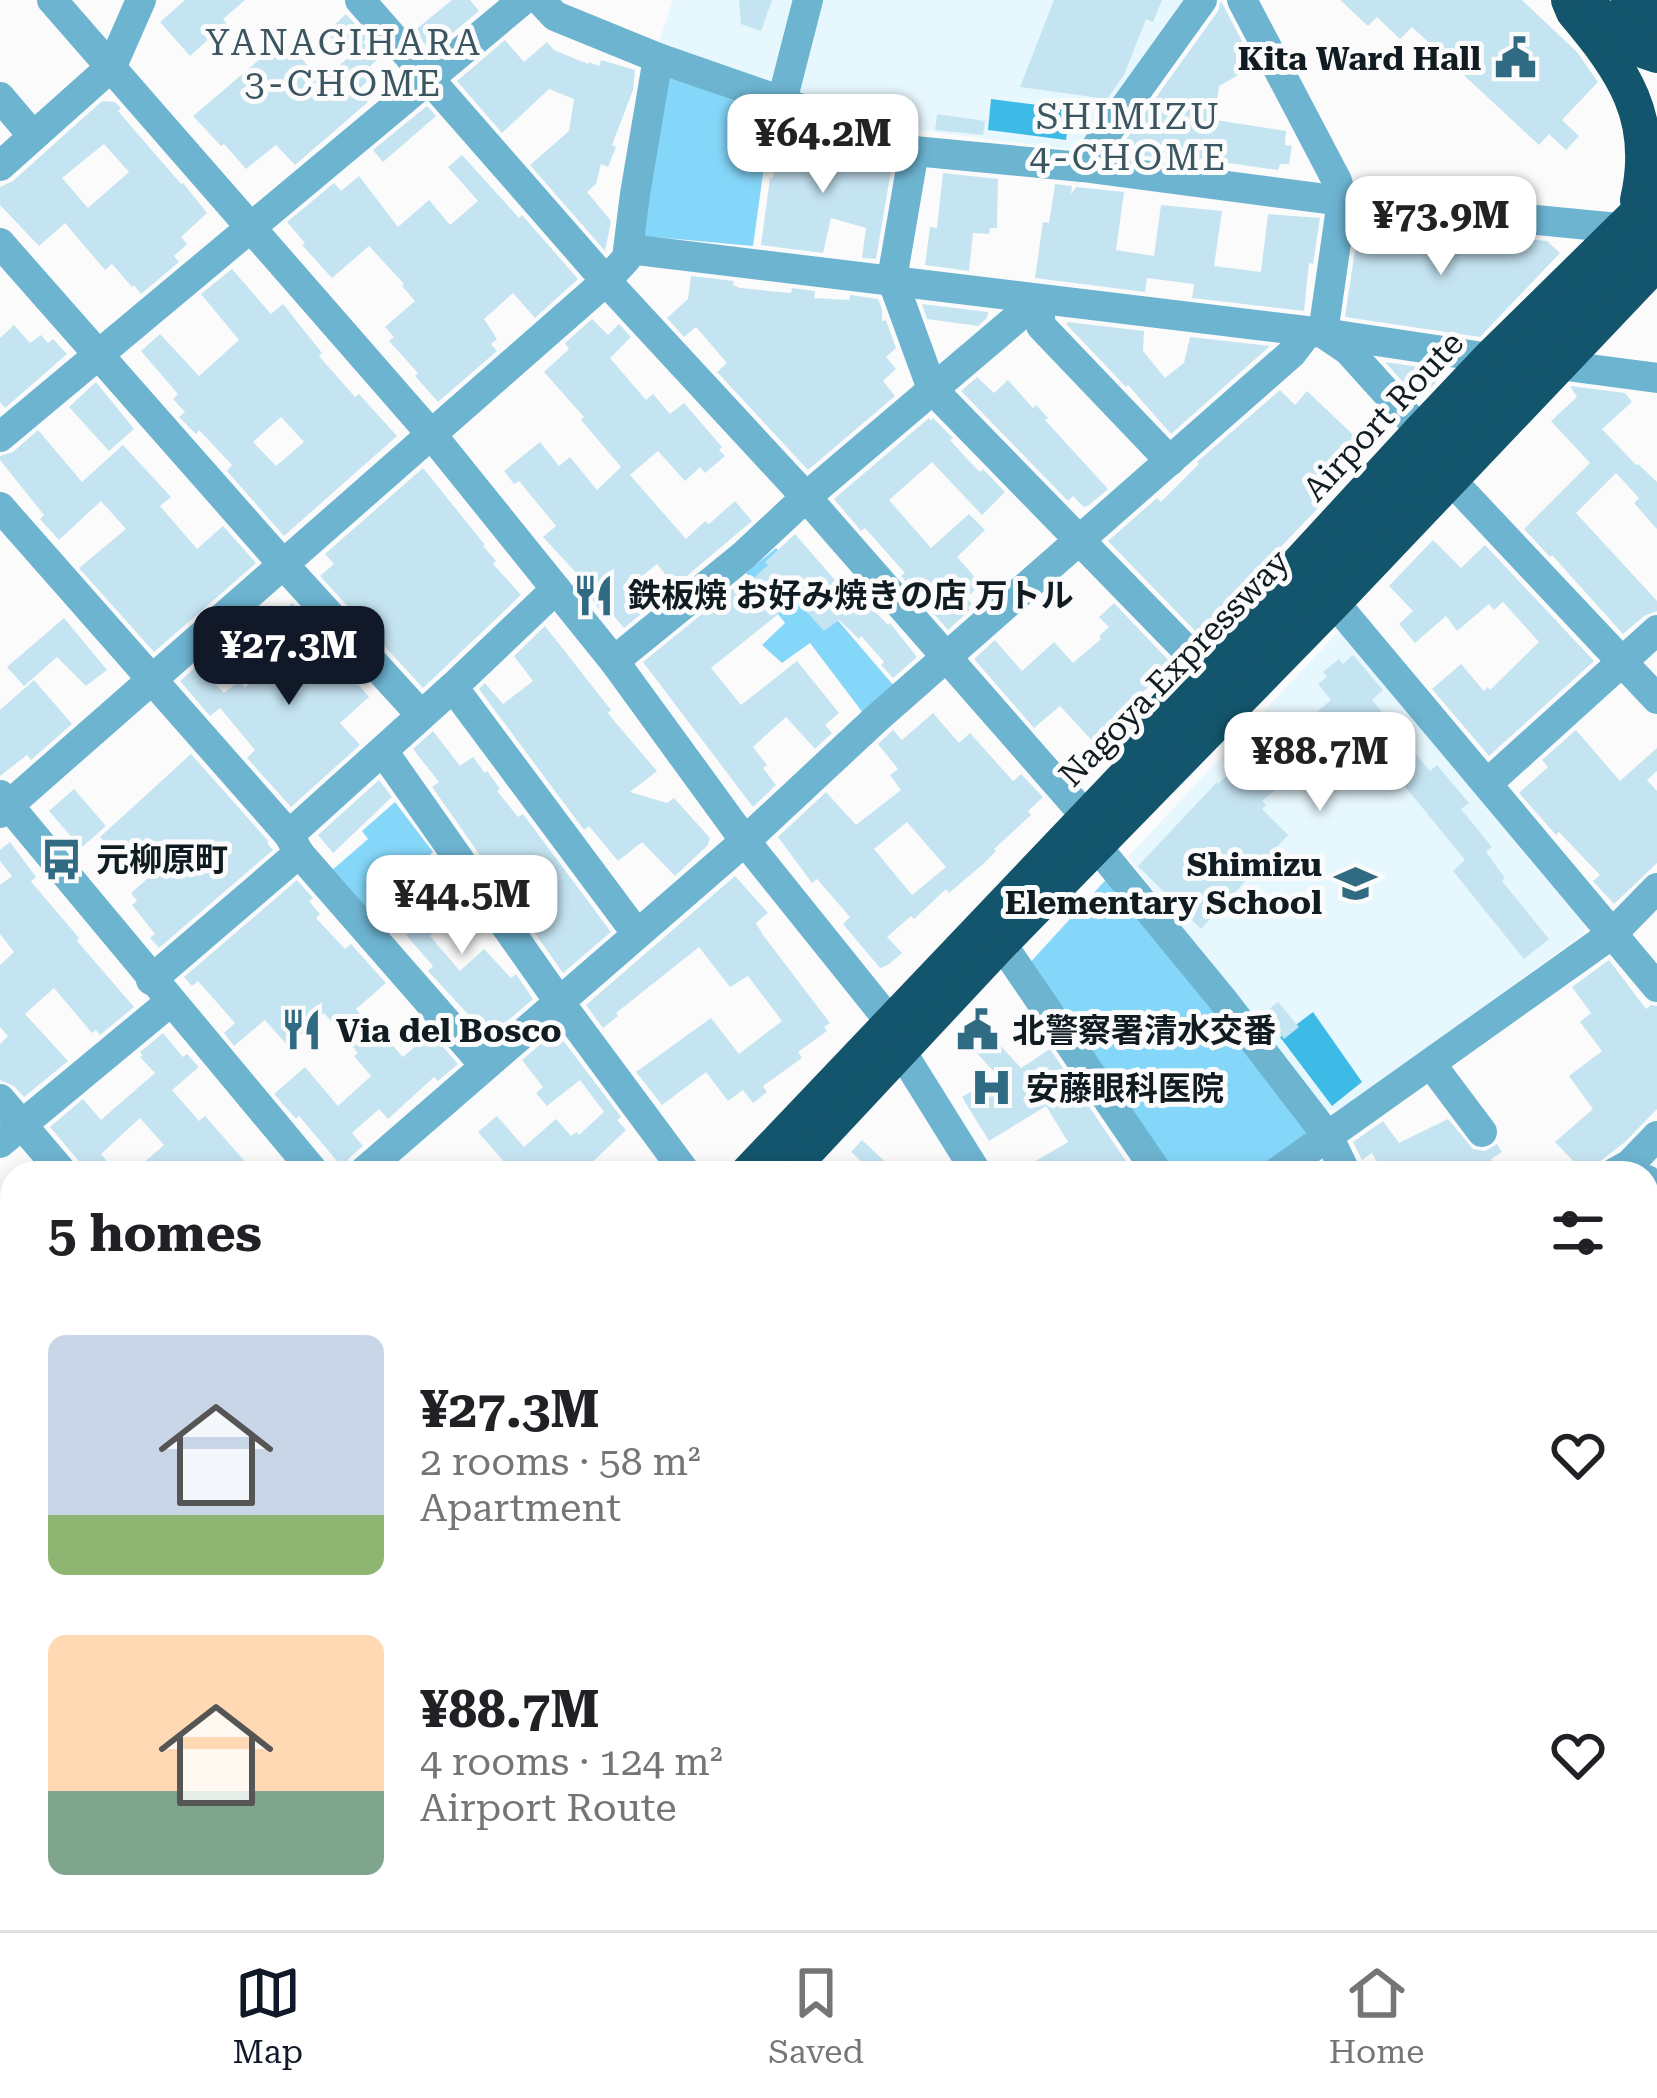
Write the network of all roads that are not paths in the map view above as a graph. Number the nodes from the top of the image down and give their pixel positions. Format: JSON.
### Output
{"nodes":[{"id":1,"x":52,"y":0,"type":"edge"},
{"id":2,"x":141,"y":0,"type":"edge"},
{"id":3,"x":360,"y":0,"type":"edge"},
{"id":4,"x":523,"y":0,"type":"edge"},
{"id":5,"x":540,"y":0,"type":"edge"},
{"id":6,"x":808,"y":0,"type":"edge"},
{"id":7,"x":1202,"y":0,"type":"edge"},
{"id":8,"x":1242,"y":0,"type":"edge"},
{"id":9,"x":1569,"y":0,"type":"edge"},
{"id":10,"x":1580,"y":0,"type":"edge"},
{"id":11,"x":1629,"y":0,"type":"edge"},
{"id":12,"x":1657,"y":22,"type":"edge"},
{"id":13,"x":1657,"y":55,"type":"edge"},
{"id":14,"x":658,"y":58,"type":"junction"},
{"id":15,"x":112,"y":66,"type":"junction"},
{"id":16,"x":428,"y":79,"type":"junction"},
{"id":17,"x":0,"y":98,"type":"edge"},
{"id":18,"x":782,"y":101,"type":"junction"},
{"id":19,"x":33,"y":136,"type":"junction"},
{"id":20,"x":914,"y":151,"type":"junction"},
{"id":21,"x":0,"y":166,"type":"edge"},
{"id":22,"x":1082,"y":167,"type":"junction"},
{"id":23,"x":1657,"y":194,"type":"edge"},
{"id":24,"x":1342,"y":201,"type":"junction"},
{"id":25,"x":251,"y":226,"type":"junction"},
{"id":26,"x":1648,"y":226,"type":"edge"},
{"id":27,"x":0,"y":243,"type":"edge"},
{"id":28,"x":1657,"y":247,"type":"edge"},
{"id":29,"x":628,"y":249,"type":"junction"},
{"id":30,"x":1657,"y":262,"type":"edge"},
{"id":31,"x":892,"y":279,"type":"junction"},
{"id":32,"x":607,"y":281,"type":"junction"},
{"id":33,"x":1038,"y":300,"type":"junction"},
{"id":34,"x":1316,"y":332,"type":"junction"},
{"id":35,"x":98,"y":356,"type":"junction"},
{"id":36,"x":1490,"y":358,"type":"junction"},
{"id":37,"x":1559,"y":365,"type":"junction"},
{"id":38,"x":1657,"y":378,"type":"edge"},
{"id":39,"x":932,"y":388,"type":"junction"},
{"id":40,"x":1421,"y":431,"type":"junction"},
{"id":41,"x":431,"y":434,"type":"junction"},
{"id":42,"x":0,"y":437,"type":"edge"},
{"id":43,"x":1170,"y":460,"type":"junction"},
{"id":44,"x":1451,"y":480,"type":"junction"},
{"id":45,"x":806,"y":496,"type":"junction"},
{"id":46,"x":0,"y":507,"type":"edge"},
{"id":47,"x":1352,"y":537,"type":"junction"},
{"id":48,"x":1081,"y":541,"type":"junction"},
{"id":49,"x":282,"y":563,"type":"junction"},
{"id":50,"x":556,"y":589,"type":"junction"},
{"id":51,"x":1331,"y":597,"type":"junction"},
{"id":52,"x":1657,"y":630,"type":"edge"},
{"id":53,"x":947,"y":658,"type":"junction"},
{"id":54,"x":614,"y":661,"type":"junction"},
{"id":55,"x":1622,"y":661,"type":"junction"},
{"id":56,"x":1203,"y":667,"type":"junction"},
{"id":57,"x":152,"y":680,"type":"junction"},
{"id":58,"x":453,"y":687,"type":"junction"},
{"id":59,"x":1657,"y":699,"type":"edge"},
{"id":60,"x":421,"y":715,"type":"junction"},
{"id":61,"x":382,"y":751,"type":"junction"},
{"id":62,"x":1488,"y":784,"type":"junction"},
{"id":63,"x":3,"y":804,"type":"edge"},
{"id":64,"x":1076,"y":806,"type":"junction"},
{"id":65,"x":745,"y":842,"type":"junction"},
{"id":66,"x":294,"y":844,"type":"junction"},
{"id":67,"x":1097,"y":847,"type":"junction"},
{"id":68,"x":1657,"y":888,"type":"edge"},
{"id":69,"x":637,"y":934,"type":"junction"},
{"id":70,"x":1612,"y":934,"type":"junction"},
{"id":71,"x":1001,"y":944,"type":"junction"},
{"id":72,"x":1657,"y":987,"type":"edge"},
{"id":73,"x":161,"y":991,"type":"junction"},
{"id":74,"x":560,"y":1003,"type":"junction"},
{"id":75,"x":883,"y":1013,"type":"junction"},
{"id":76,"x":902,"y":1051,"type":"junction"},
{"id":77,"x":1431,"y":1064,"type":"junction"},
{"id":78,"x":485,"y":1066,"type":"junction"},
{"id":79,"x":0,"y":1099,"type":"edge"},
{"id":80,"x":1482,"y":1132,"type":"dead end"},
{"id":81,"x":11,"y":1134,"type":"edge"},
{"id":82,"x":1657,"y":1136,"type":"edge"},
{"id":83,"x":1329,"y":1138,"type":"junction"},
{"id":84,"x":47,"y":1161,"type":"edge"},
{"id":85,"x":305,"y":1161,"type":"edge"},
{"id":86,"x":376,"y":1161,"type":"edge"},
{"id":87,"x":677,"y":1161,"type":"edge"},
{"id":88,"x":741,"y":1161,"type":"edge"},
{"id":89,"x":759,"y":1161,"type":"edge"},
{"id":90,"x":786,"y":1161,"type":"edge"},
{"id":91,"x":797,"y":1161,"type":"edge"},
{"id":92,"x":970,"y":1161,"type":"edge"},
{"id":93,"x":1150,"y":1161,"type":"edge"},
{"id":94,"x":1294,"y":1161,"type":"edge"},
{"id":95,"x":1340,"y":1161,"type":"edge"},
{"id":96,"x":1640,"y":1161,"type":"edge"}],
"edges":[{"from":1,"to":15,"type":"street"},
{"from":2,"to":15,"type":"street"},
{"from":3,"to":16,"type":"street"},
{"from":4,"to":16,"type":"street"},
{"from":5,"to":14,"type":"street"},
{"from":6,"to":18,"type":"street"},
{"from":7,"to":22,"type":"street"},
{"from":8,"to":24,"type":"street"},
{"from":9,"to":47,"type":"highway","bridge":true},
{"from":10,"to":13,"type":"highway"},
{"from":11,"to":12,"type":"highway"},
{"from":14,"to":18,"type":"street"},
{"from":14,"to":29,"type":"street"},
{"from":15,"to":19,"type":"street"},
{"from":15,"to":25,"type":"street"},
{"from":16,"to":25,"type":"street"},
{"from":16,"to":32,"type":"street"},
{"from":17,"to":19,"type":"street"},
{"from":18,"to":20,"type":"street"},
{"from":19,"to":21,"type":"street"},
{"from":20,"to":22,"type":"street"},
{"from":20,"to":31,"type":"street"},
{"from":22,"to":24,"type":"street"},
{"from":23,"to":26,"type":"highway","name":"Airport Route"},
{"from":24,"to":26,"type":"street"},
{"from":24,"to":34,"type":"street"},
{"from":25,"to":35,"type":"street"},
{"from":25,"to":41,"type":"street"},
{"from":26,"to":36,"type":"highway","name":"Airport Route"},
{"from":26,"to":47,"type":"highway","name":"Nagoya Expressway","bridge":true},
{"from":26,"to":51,"type":"highway","bridge":true},
{"from":27,"to":35,"type":"street"},
{"from":28,"to":51,"type":"highway","name":"Nagoya Expressway"},
{"from":29,"to":31,"type":"street"},
{"from":29,"to":32,"type":"street"},
{"from":30,"to":37,"type":"highway"},
{"from":31,"to":33,"type":"street"},
{"from":31,"to":39,"type":"street"},
{"from":32,"to":41,"type":"street"},
{"from":32,"to":45,"type":"street"},
{"from":33,"to":34,"type":"street"},
{"from":33,"to":39,"type":"street"},
{"from":33,"to":43,"type":"street"},
{"from":34,"to":36,"type":"street"},
{"from":34,"to":40,"type":"street"},
{"from":34,"to":43,"type":"street"},
{"from":35,"to":42,"type":"street"},
{"from":35,"to":49,"type":"street"},
{"from":36,"to":40,"type":"highway","name":"Airport Route"},
{"from":37,"to":38,"type":"street"},
{"from":37,"to":44,"type":"highway"},
{"from":39,"to":45,"type":"street"},
{"from":39,"to":48,"type":"street"},
{"from":40,"to":56,"type":"highway","name":"Airport Route"},
{"from":41,"to":49,"type":"street"},
{"from":41,"to":50,"type":"street"},
{"from":43,"to":48,"type":"street"},
{"from":44,"to":51,"type":"highway"},
{"from":44,"to":55,"type":"street"},
{"from":45,"to":53,"type":"street"},
{"from":45,"to":54,"type":"street"},
{"from":46,"to":57,"type":"street"},
{"from":47,"to":89,"type":"highway","name":"Nagoya Expressway","bridge":true},
{"from":48,"to":53,"type":"street"},
{"from":48,"to":56,"type":"street"},
{"from":49,"to":57,"type":"street"},
{"from":49,"to":60,"type":"street"},
{"from":50,"to":54,"type":"street"},
{"from":50,"to":58,"type":"street"},
{"from":51,"to":62,"type":"street"},
{"from":51,"to":67,"type":"highway"},
{"from":51,"to":90,"type":"highway","name":"Nagoya Expressway"},
{"from":52,"to":55,"type":"street"},
{"from":53,"to":64,"type":"street"},
{"from":53,"to":65,"type":"street"},
{"from":54,"to":65,"type":"street"},
{"from":55,"to":59,"type":"street"},
{"from":55,"to":62,"type":"street"},
{"from":56,"to":64,"type":"highway","name":"Airport Route"},
{"from":57,"to":63,"type":"street"},
{"from":57,"to":66,"type":"street"},
{"from":58,"to":60,"type":"street"},
{"from":58,"to":69,"type":"street"},
{"from":60,"to":61,"type":"street"},
{"from":61,"to":66,"type":"street"},
{"from":61,"to":74,"type":"street"},
{"from":62,"to":70,"type":"street"},
{"from":63,"to":73,"type":"street"},
{"from":64,"to":75,"type":"highway","name":"Airport Route"},
{"from":65,"to":69,"type":"street"},
{"from":65,"to":75,"type":"street"},
{"from":66,"to":73,"type":"street"},
{"from":66,"to":78,"type":"street"},
{"from":67,"to":71,"type":"highway"},
{"from":67,"to":83,"type":"street"},
{"from":68,"to":70,"type":"street"},
{"from":69,"to":74,"type":"street"},
{"from":70,"to":72,"type":"street"},
{"from":70,"to":77,"type":"street"},
{"from":71,"to":76,"type":"highway"},
{"from":71,"to":93,"type":"street"},
{"from":73,"to":81,"type":"street"},
{"from":73,"to":85,"type":"street"},
{"from":74,"to":78,"type":"street"},
{"from":74,"to":87,"type":"street"},
{"from":75,"to":76,"type":"street"},
{"from":75,"to":88,"type":"highway","name":"Airport Route"},
{"from":76,"to":91,"type":"highway"},
{"from":76,"to":92,"type":"street"},
{"from":77,"to":80,"type":"street"},
{"from":77,"to":83,"type":"street"},
{"from":78,"to":86,"type":"street"},
{"from":79,"to":81,"type":"street"},
{"from":81,"to":84,"type":"street"},
{"from":82,"to":96,"type":"street"},
{"from":83,"to":94,"type":"street"},
{"from":83,"to":95,"type":"street"}]}
